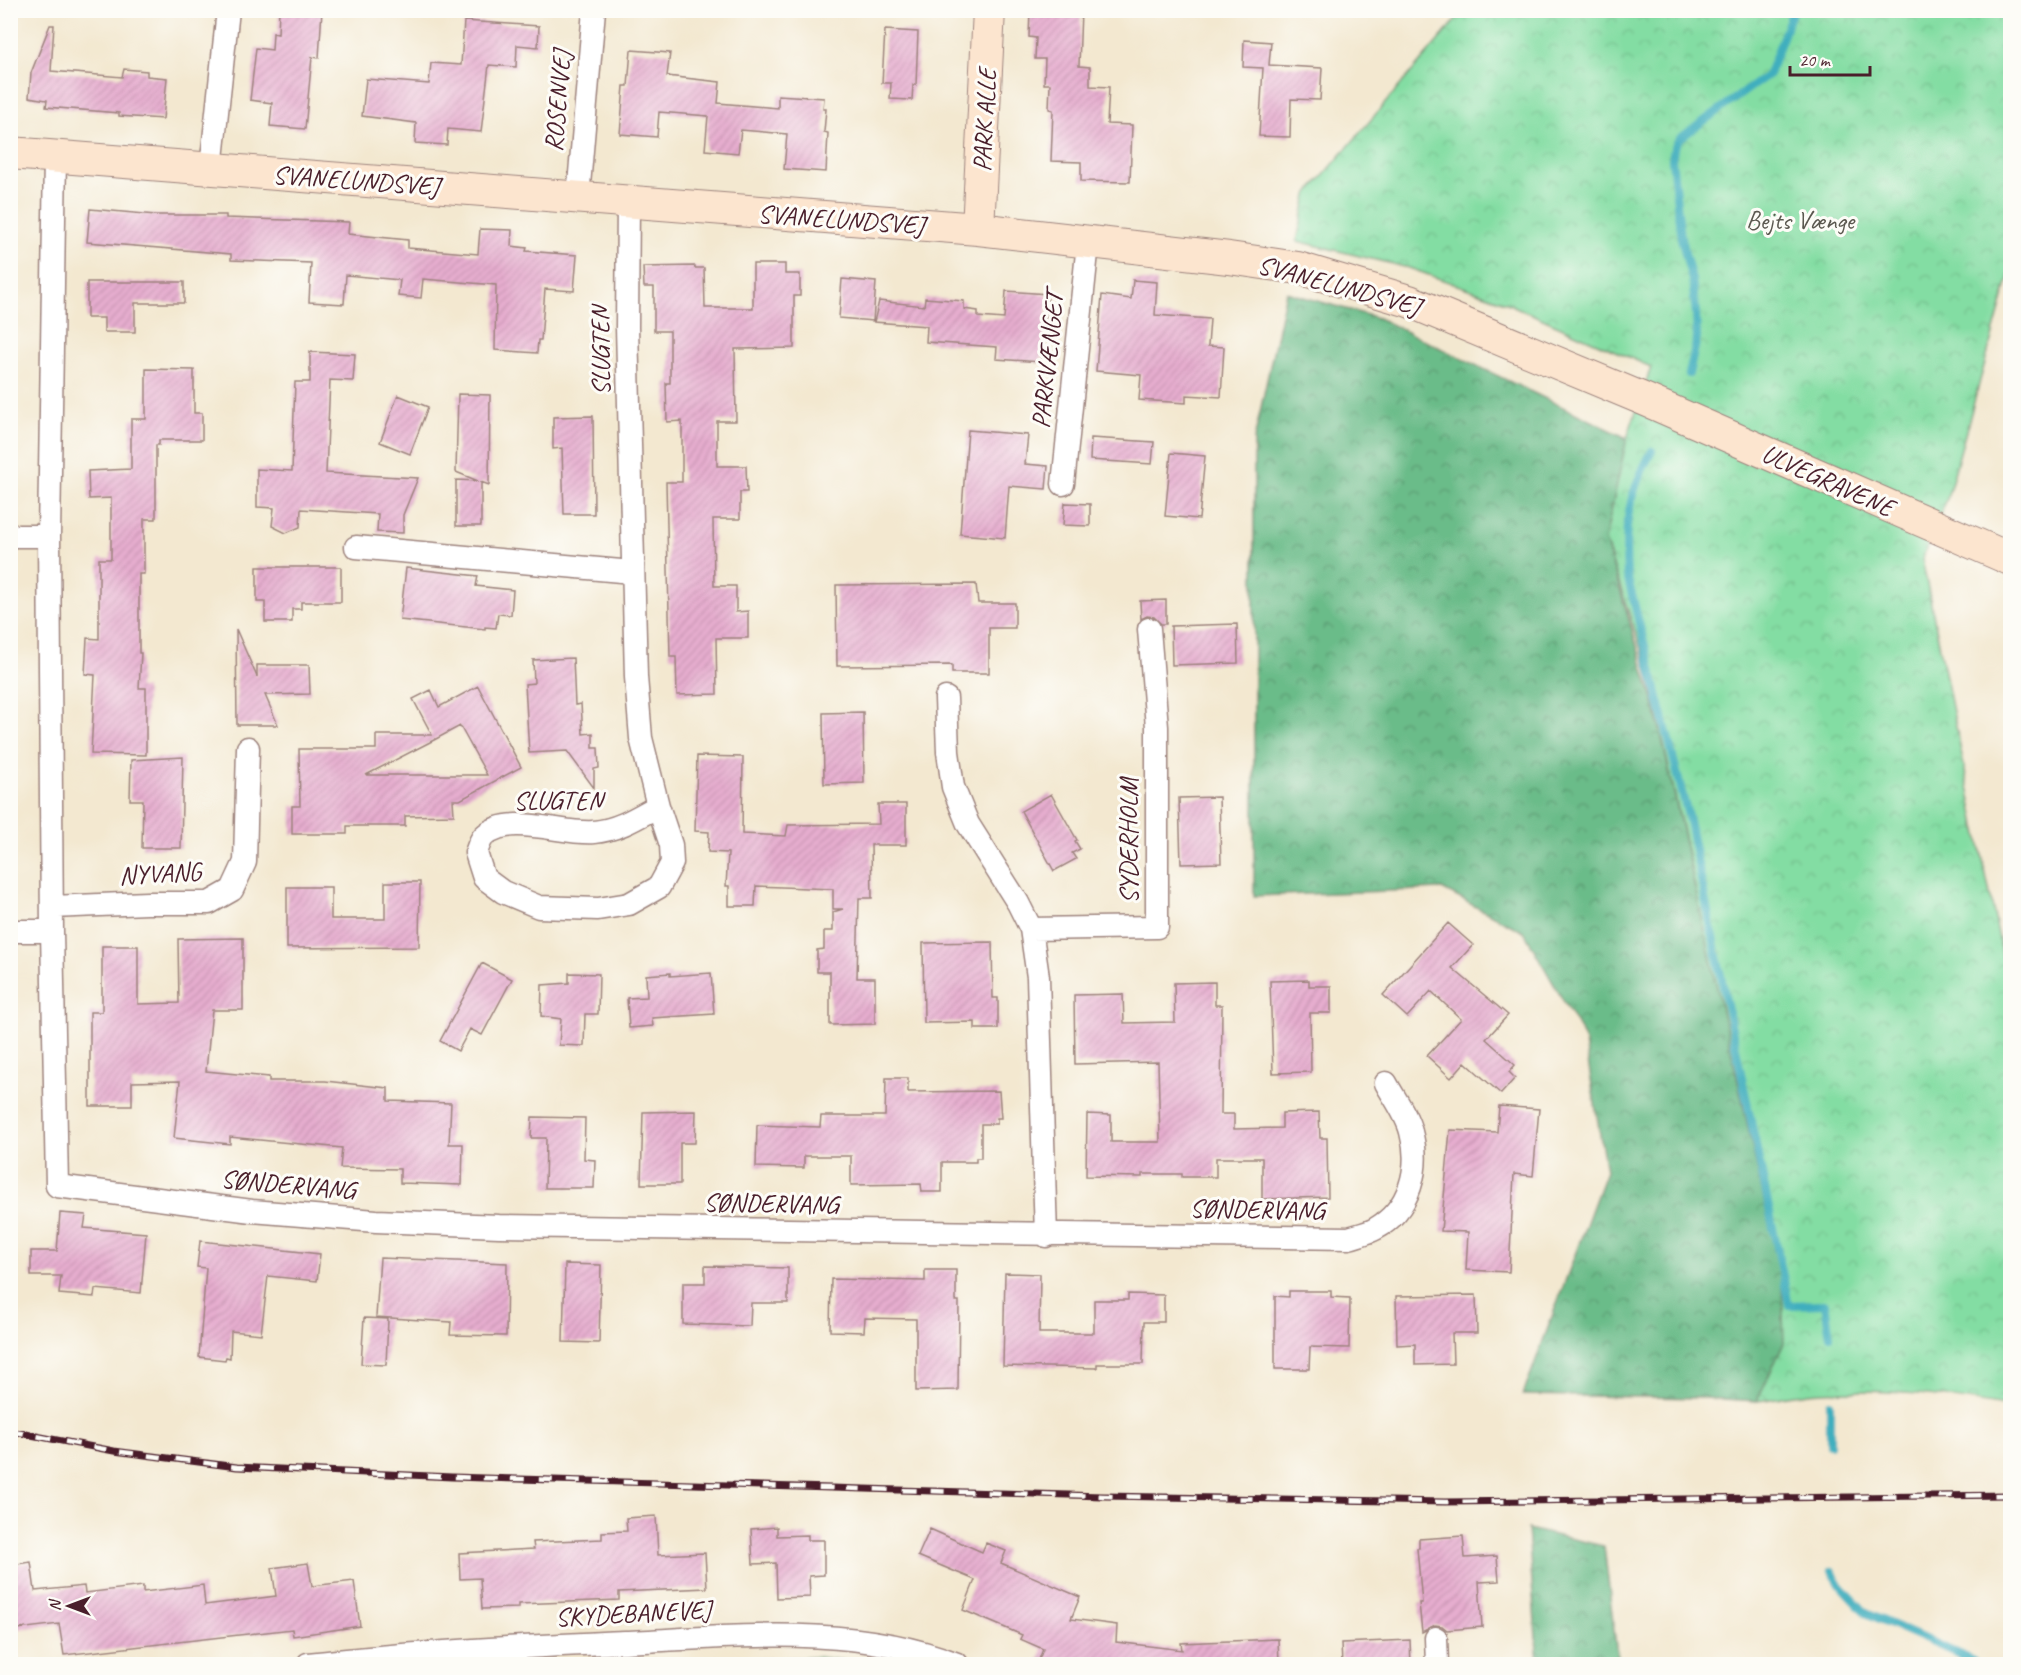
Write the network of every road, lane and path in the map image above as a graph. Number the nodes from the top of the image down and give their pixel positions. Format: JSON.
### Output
{"nodes":[{"id":1,"x":228,"y":10,"type":"edge"},
{"id":2,"x":594,"y":10,"type":"edge"},
{"id":3,"x":989,"y":10,"type":"edge"},
{"id":4,"x":10,"y":153,"type":"edge"},
{"id":5,"x":56,"y":156,"type":"junction"},
{"id":6,"x":212,"y":168,"type":"junction"},
{"id":7,"x":578,"y":197,"type":"junction"},
{"id":8,"x":628,"y":202,"type":"junction"},
{"id":9,"x":978,"y":229,"type":"junction"},
{"id":10,"x":1088,"y":243,"type":"junction"},
{"id":11,"x":1646,"y":400,"type":"joint"},
{"id":12,"x":1063,"y":484,"type":"dead end"},
{"id":13,"x":10,"y":536,"type":"edge"},
{"id":14,"x":49,"y":536,"type":"junction"},
{"id":15,"x":356,"y":547,"type":"dead end"},
{"id":16,"x":2010,"y":559,"type":"edge"},
{"id":17,"x":632,"y":572,"type":"junction"},
{"id":18,"x":1149,"y":629,"type":"dead end"},
{"id":19,"x":946,"y":698,"type":"dead end"},
{"id":20,"x":248,"y":748,"type":"dead end"},
{"id":21,"x":658,"y":806,"type":"junction"},
{"id":22,"x":52,"y":907,"type":"junction"},
{"id":23,"x":1031,"y":929,"type":"junction"},
{"id":24,"x":10,"y":931,"type":"edge"},
{"id":25,"x":52,"y":931,"type":"junction"},
{"id":26,"x":1386,"y":1083,"type":"dead end"},
{"id":27,"x":1046,"y":1236,"type":"junction"},
{"id":28,"x":1436,"y":1638,"type":"dead end"},
{"id":29,"x":308,"y":1665,"type":"edge"},
{"id":30,"x":957,"y":1665,"type":"edge"},
{"id":31,"x":1437,"y":1665,"type":"edge"}],
"edges":[{"from":1,"to":6,"type":"street"},
{"from":2,"to":7,"type":"street","name":"ROSENVEJ"},
{"from":3,"to":9,"type":"street","name":"PARK ALLE"},
{"from":4,"to":5,"type":"street","name":"SVANELUNDSVEJ"},
{"from":5,"to":6,"type":"street","name":"SVANELUNDSVEJ"},
{"from":5,"to":14,"type":"street","name":"SØNDERVANG"},
{"from":6,"to":7,"type":"street","name":"SVANELUNDSVEJ"},
{"from":7,"to":8,"type":"street","name":"SVANELUNDSVEJ"},
{"from":8,"to":9,"type":"street","name":"SVANELUNDSVEJ"},
{"from":8,"to":17,"type":"street","name":"SLUGTEN"},
{"from":9,"to":10,"type":"street","name":"SVANELUNDSVEJ"},
{"from":10,"to":11,"type":"street","name":"SVANELUNDSVEJ"},
{"from":10,"to":12,"type":"street","name":"PARKVÆNGET"},
{"from":11,"to":16,"type":"street","name":"ULVEGRAVENE"},
{"from":13,"to":14,"type":"street"},
{"from":14,"to":22,"type":"street","name":"SØNDERVANG"},
{"from":15,"to":17,"type":"street"},
{"from":17,"to":21,"type":"street","name":"SLUGTEN"},
{"from":18,"to":23,"type":"street","name":"SYDERHOLM"},
{"from":19,"to":23,"type":"street"},
{"from":20,"to":22,"type":"street","name":"NYVANG"},
{"from":21,"to":21,"type":"street","name":"SLUGTEN"},
{"from":22,"to":25,"type":"street","name":"SØNDERVANG"},
{"from":23,"to":27,"type":"street"},
{"from":24,"to":25,"type":"street"},
{"from":25,"to":27,"type":"street","name":"SØNDERVANG"},
{"from":26,"to":27,"type":"street","name":"SØNDERVANG"},
{"from":28,"to":31,"type":"street"},
{"from":29,"to":30,"type":"street","name":"SKYDEBANEVEJ"}]}
